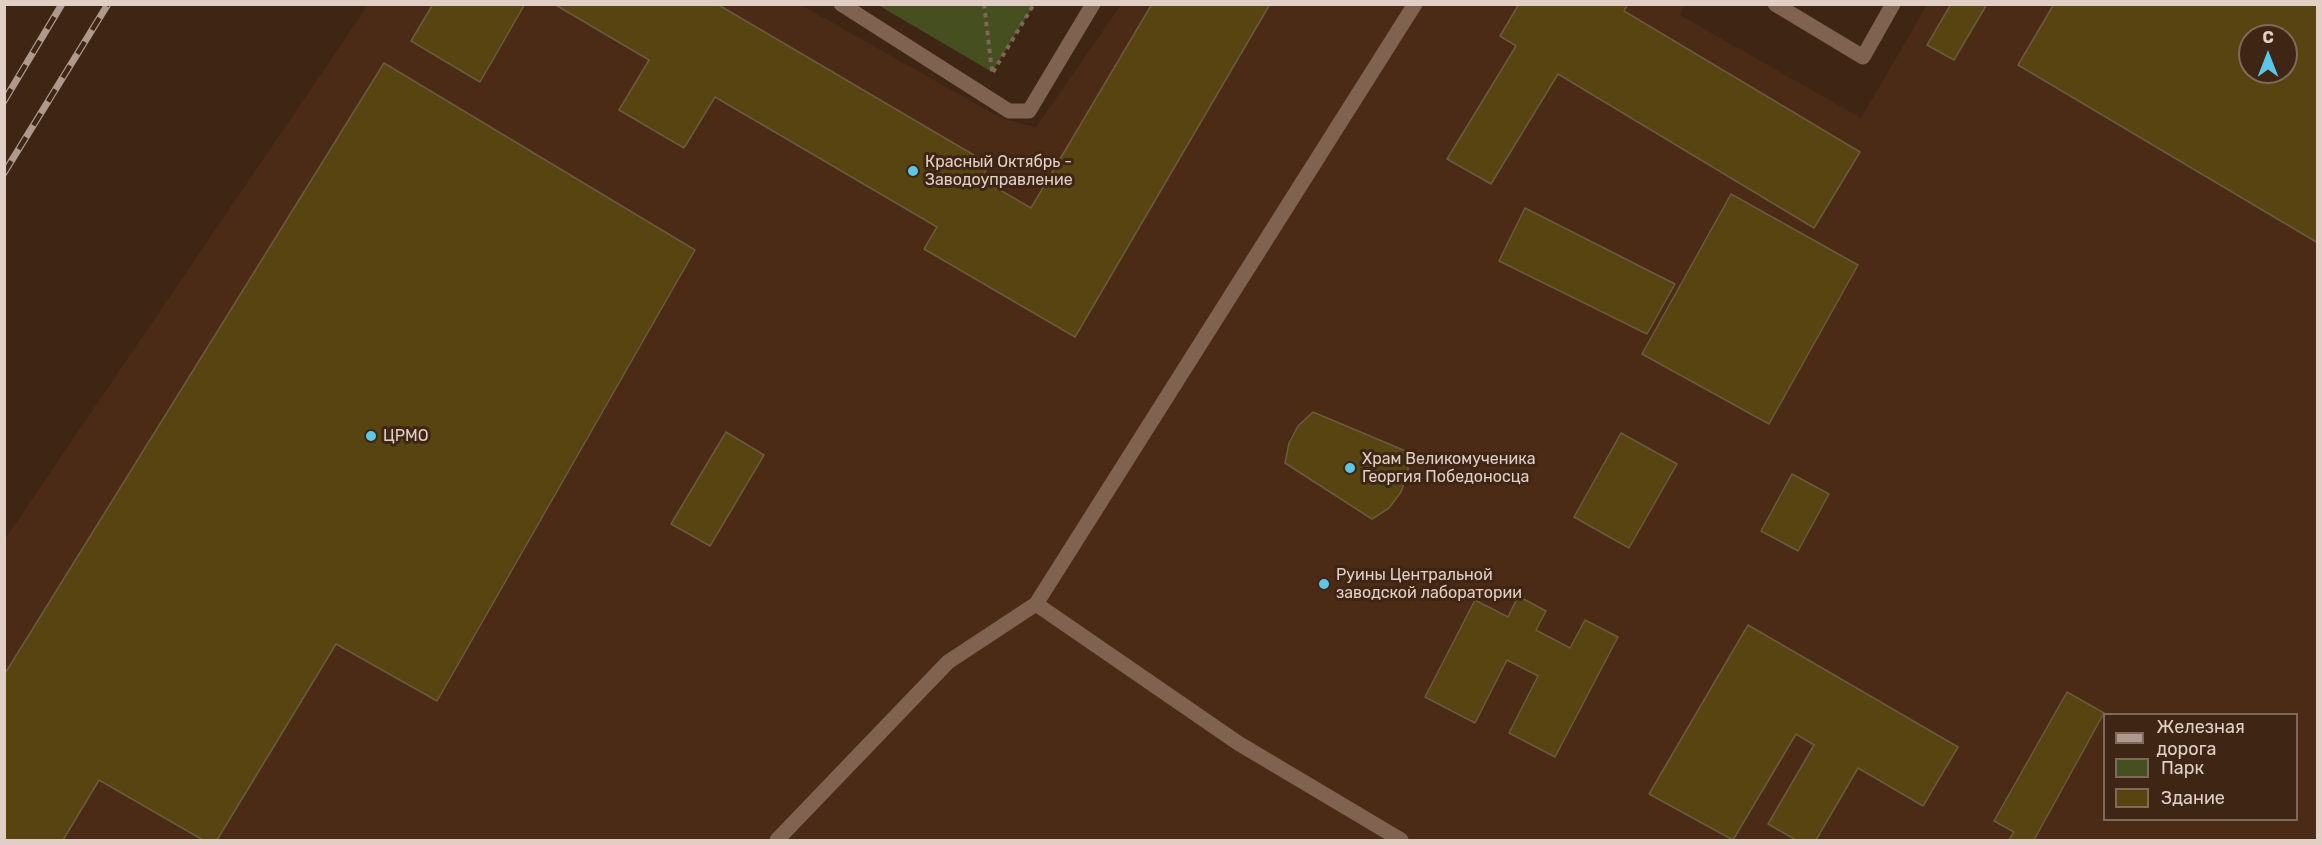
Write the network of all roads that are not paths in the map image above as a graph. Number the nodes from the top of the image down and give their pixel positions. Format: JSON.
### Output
{"nodes":[{"id":1,"x":841,"y":4,"type":"edge"},
{"id":2,"x":1093,"y":4,"type":"edge"},
{"id":3,"x":1415,"y":4,"type":"edge"},
{"id":4,"x":1775,"y":4,"type":"edge"},
{"id":5,"x":1893,"y":4,"type":"edge"},
{"id":6,"x":1036,"y":604,"type":"junction"},
{"id":7,"x":777,"y":840,"type":"edge"},
{"id":8,"x":1401,"y":840,"type":"edge"}],
"edges":[{"from":1,"to":2,"type":"lane"},
{"from":3,"to":6,"type":"lane"},
{"from":4,"to":5,"type":"lane"},
{"from":6,"to":7,"type":"lane"},
{"from":6,"to":8,"type":"lane"}]}
